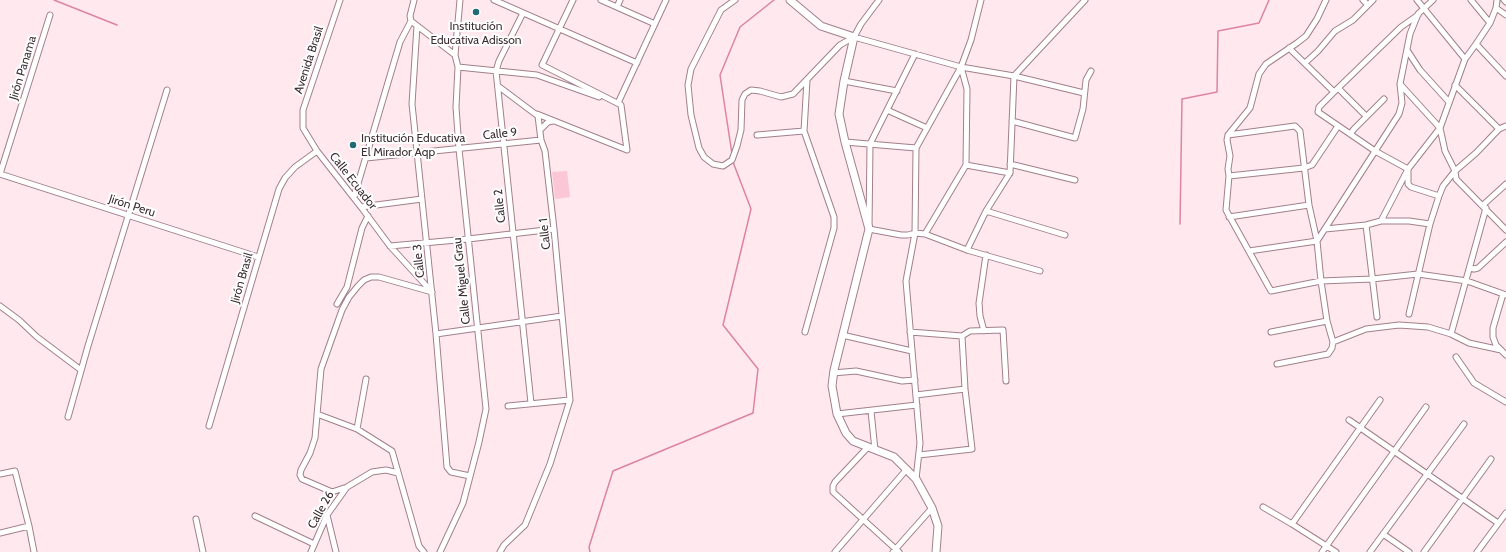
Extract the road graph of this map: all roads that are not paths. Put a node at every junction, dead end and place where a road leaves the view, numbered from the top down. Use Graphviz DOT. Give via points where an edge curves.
graph roads {
  1 [pos="340,0"];
  2 [pos="414,0"];
  3 [pos="460,0"];
  4 [pos="494,0"];
  5 [pos="573,0"];
  6 [pos="601,0"];
  7 [pos="620,0"];
  8 [pos="666,0"];
  9 [pos="735,0"];
  10 [pos="790,0"];
  11 [pos="879,0"];
  12 [pos="981,0"];
  13 [pos="1085,0"];
  14 [pos="1326,0"];
  15 [pos="1364,0"];
  16 [pos="1373,0"];
  17 [pos="1417,0"];
  18 [pos="1433,0"];
  19 [pos="1471,0"];
  20 [pos="1497,0"];
  21 [pos="1368,5"];
  22 [pos="617,7"];
  23 [pos="1496,8"];
  24 [pos="1424,9"];
  25 [pos="523,13"];
  26 [pos="1418,14"];
  27 [pos="50,15"];
  28 [pos="1506,15"];
  29 [pos="411,21"];
  30 [pos="1490,23"];
  31 [pos="655,24"];
  32 [pos="417,26"];
  33 [pos="559,29"];
  34 [pos="854,37"];
  35 [pos="1476,44"];
  36 [pos="1289,48"];
  37 [pos="1407,50"];
  38 [pos="915,54"];
  39 [pos="455,55"];
  40 [pos="1465,59"];
  41 [pos="637,63"];
  42 [pos="1305,63"];
  43 [pos="458,67"];
  44 [pos="961,67"];
  45 [pos="1091,70"];
  46 [pos="496,71"];
  47 [pos="1014,76"];
  48 [pos="1506,76"];
  49 [pos="807,80"];
  50 [pos="844,81"];
  51 [pos="1400,84"];
  52 [pos="1455,85"];
  53 [pos="498,86"];
  54 [pos="167,90"];
  55 [pos="1336,90"];
  56 [pos="897,91"];
  57 [pos="1084,93"];
  58 [pos="1384,99"];
  59 [pos="1449,102"];
  60 [pos="618,104"];
  61 [pos="887,110"];
  62 [pos="537,114"];
  63 [pos="1366,116"];
  64 [pos="554,121"];
  65 [pos="1012,121"];
  66 [pos="1338,126"];
  67 [pos="1506,126"];
  68 [pos="303,128"];
  69 [pos="927,128"];
  70 [pos="1440,128"];
  71 [pos="1499,129"];
  72 [pos="540,130"];
  73 [pos="804,131"];
  74 [pos="1350,134"];
  75 [pos="757,135"];
  76 [pos="1228,135"];
  77 [pos="541,140"];
  78 [pos="844,142"];
  79 [pos="504,144"];
  80 [pos="870,144"];
  81 [pos="916,148"];
  82 [pos="459,149"];
  83 [pos="317,151"];
  84 [pos="1375,151"];
  85 [pos="417,153"];
  86 [pos="366,158"];
  87 [pos="1010,164"];
  88 [pos="966,165"];
  89 [pos="1304,168"];
  90 [pos="1408,169"];
  91 [pos="1455,171"];
  92 [pos="1010,173"];
  93 [pos="0,174"];
  94 [pos="1229,176"];
  95 [pos="1076,180"];
  96 [pos="1506,184"];
  97 [pos="1438,196"];
  98 [pos="354,197"];
  99 [pos="422,199"];
  100 [pos="1308,205"];
  101 [pos="1481,205"];
  102 [pos="361,207"];
  103 [pos="986,212"];
  104 [pos="128,215"];
  105 [pos="368,216"];
  106 [pos="1230,217"];
  107 [pos="1381,221"];
  108 [pos="1366,224"];
  109 [pos="1430,224"];
  110 [pos="554,229"];
  111 [pos="869,229"];
  112 [pos="1325,229"];
  113 [pos="1506,230"];
  114 [pos="915,233"];
  115 [pos="513,234"];
  116 [pos="925,234"];
  117 [pos="1065,235"];
  118 [pos="468,239"];
  119 [pos="1317,241"];
  120 [pos="1506,242"];
  121 [pos="427,243"];
  122 [pos="390,246"];
  123 [pos="967,250"];
  124 [pos="1249,251"];
  125 [pos="986,255"];
  126 [pos="258,257"];
  127 [pos="1470,268"];
  128 [pos="1040,271"];
  129 [pos="1418,274"];
  130 [pos="1372,279"];
  131 [pos="1466,281"];
  132 [pos="1321,282"];
  133 [pos="347,287"];
  134 [pos="355,289"];
  135 [pos="432,292"];
  136 [pos="1504,294"];
  137 [pos="337,304"];
  138 [pos="0,306"];
  139 [pos="1409,314"];
  140 [pos="562,316"];
  141 [pos="1376,317"];
  142 [pos="1327,321"];
  143 [pos="522,322"];
  144 [pos="477,328"];
  145 [pos="984,331"];
  146 [pos="805,332"];
  147 [pos="910,332"];
  148 [pos="1271,332"];
  149 [pos="436,334"];
  150 [pos="1451,334"];
  151 [pos="842,335"];
  152 [pos="962,336"];
  153 [pos="1333,342"];
  154 [pos="1501,350"];
  155 [pos="912,351"];
  156 [pos="1506,355"];
  157 [pos="1456,356"];
  158 [pos="1277,364"];
  159 [pos="81,370"];
  160 [pos="833,373"];
  161 [pos="366,379"];
  162 [pos="915,380"];
  163 [pos="1006,382"];
  164 [pos="965,389"];
  165 [pos="916,395"];
  166 [pos="570,400"];
  167 [pos="1380,400"];
  168 [pos="1506,402"];
  169 [pos="531,403"];
  170 [pos="917,405"];
  171 [pos="508,406"];
  172 [pos="1426,407"];
  173 [pos="871,411"];
  174 [pos="317,414"];
  175 [pos="838,414"];
  176 [pos="68,417"];
  177 [pos="1349,420"];
  178 [pos="1464,424"];
  179 [pos="209,426"];
  180 [pos="1360,427"];
  181 [pos="357,429"];
  182 [pos="871,448"];
  183 [pos="1394,451"];
  184 [pos="919,455"];
  185 [pos="1491,459"];
  186 [pos="907,469"];
  187 [pos="398,473"];
  188 [pos="0,474"];
  189 [pos="1427,474"];
  190 [pos="470,476"];
  191 [pos="916,479"];
  192 [pos="347,487"];
  193 [pos="1463,498"];
  194 [pos="1263,507"];
  195 [pos="932,508"];
  196 [pos="1506,513"];
  197 [pos="327,515"];
  198 [pos="255,516"];
  199 [pos="196,519"];
  200 [pos="863,519"];
  201 [pos="1498,523"];
  202 [pos="1292,524"];
  203 [pos="29,526"];
  204 [pos="0,533"];
  205 [pos="1383,534"];
  206 [pos="314,544"];
  207 [pos="1327,545"];
  208 [pos="896,551"];
  209 [pos="34,552"];
  210 [pos="203,552"];
  211 [pos="311,552"];
  212 [pos="336,552"];
  213 [pos="424,552"];
  214 [pos="440,552"];
  215 [pos="500,552"];
  216 [pos="835,552"];
  217 [pos="936,552"];
  218 [pos="1322,552"];
  219 [pos="1336,552"];
  220 [pos="1370,552"];
  221 [pos="1409,552"];
  222 [pos="1424,552"];
  223 [pos="1477,552"];
  1 -- 68 [label="street, Avenida Brasil" via="303,110"];
  2 -- 29 [label="street"];
  3 -- 39 [label="street, Calle Miguel Grau"];
  4 -- 25 [label="street"];
  5 -- 33 [label="street"];
  6 -- 22 [label="street"];
  7 -- 22 [label="street"];
  8 -- 31 [label="street"];
  9 -- 49 [label="street" via="721,10 691,69 688,85 691,115 695,136 704,157 713,164 723,166 732,160 741,130 742,100 745,94 751,90 787,97"];
  10 -- 34 [label="street" via="826,29"];
  11 -- 34 [label="street"];
  12 -- 44 [label="street"];
  13 -- 47 [label="street"];
  14 -- 36 [label="street" via="1306,36"];
  15 -- 21 [label="street"];
  16 -- 21 [label="street"];
  17 -- 24 [label="street"];
  18 -- 24 [label="street"];
  19 -- 30 [label="street"];
  20 -- 23 [label="street"];
  21 -- 42 [label="street" via="1353,20 1335,31"];
  22 -- 31 [label="street"];
  23 -- 28 [label="street"];
  23 -- 30 [label="street"];
  24 -- 26 [label="street"];
  24 -- 40 [label="street"];
  25 -- 33 [label="street"];
  25 -- 46 [label="street, Calle 2"];
  26 -- 37 [label="street"];
  26 -- 55 [label="street" via="1401,27"];
  27 -- 93 [label="street, Jirón Panama"];
  29 -- 32 [label="street"];
  29 -- 86 [label="street" via="400,42"];
  30 -- 35 [label="street"];
  31 -- 41 [label="street"];
  32 -- 39 [label="street"];
  32 -- 85 [label="street, Calle 3" via="412,104"];
  33 -- 41 [label="street"];
  33 -- 60 [label="street" via="542,65"];
  34 -- 38 [label="street"];
  34 -- 49 [label="street" via="840,44"];
  34 -- 50 [label="street"];
  35 -- 40 [label="street"];
  35 -- 48 [label="street"];
  36 -- 42 [label="street"];
  36 -- 76 [label="street" via="1266,64 1259,74 1250,108"];
  37 -- 51 [label="street"];
  37 -- 59 [label="street" via="1420,70"];
  38 -- 44 [label="street"];
  38 -- 56 [label="street"];
  39 -- 43 [label="street, Calle Miguel Grau"];
  40 -- 52 [label="street"];
  41 -- 60 [label="street"];
  42 -- 55 [label="street"];
  43 -- 46 [label="street"];
  43 -- 82 [label="street, Calle Miguel Grau" via="456,107"];
  44 -- 47 [label="street"];
  44 -- 69 [label="street"];
  44 -- 88 [label="street" via="967,89"];
  45 -- 57 [label="street"];
  46 -- 53 [label="street, Calle 2"];
  46 -- 60 [label="street" via="537,75"];
  47 -- 57 [label="street"];
  47 -- 65 [label="street"];
  49 -- 73 [label="street"];
  50 -- 56 [label="street"];
  50 -- 78 [label="street" via="839,114"];
  51 -- 70 [label="street"];
  51 -- 84 [label="street" via="1401,108"];
  52 -- 59 [label="street"];
  52 -- 71 [label="street"];
  53 -- 62 [label="street"];
  53 -- 79 [label="street, Calle 2"];
  54 -- 104 [label="street"];
  55 -- 63 [label="street"];
  55 -- 66 [label="street" via="1319,107 1318,112"];
  56 -- 61 [label="street"];
  57 -- 65 [label="street" via="1083,109 1075,138"];
  58 -- 63 [label="street"];
  59 -- 70 [label="street"];
  60 -- 64 [label="street" via="623,111 627,150"];
  61 -- 69 [label="street"];
  61 -- 80 [label="street"];
  62 -- 64 [label="street"];
  62 -- 72 [label="street, Calle 1"];
  63 -- 74 [label="street"];
  64 -- 72 [label="street" via="548,122"];
  65 -- 87 [label="street"];
  66 -- 74 [label="street"];
  66 -- 89 [label="street" via="1312,165"];
  67 -- 71 [label="street"];
  68 -- 83 [label="street, Calle Ecuador"];
  69 -- 81 [label="street"];
  70 -- 90 [label="street"];
  70 -- 91 [label="street" via="1445,151"];
  71 -- 91 [label="street"];
  72 -- 77 [label="street, Calle 1"];
  73 -- 75 [label="street"];
  73 -- 146 [label="street" via="834,217 834,228"];
  74 -- 84 [label="street"];
  76 -- 89 [label="street" via="1295,126 1300,131"];
  76 -- 94 [label="street"];
  77 -- 79 [label="street, Calle 9"];
  77 -- 110 [label="street, Calle 1" via="545,151"];
  78 -- 80 [label="street"];
  78 -- 111 [label="street"];
  79 -- 82 [label="street, Calle 9"];
  79 -- 115 [label="street, Calle 2"];
  80 -- 81 [label="street"];
  80 -- 111 [label="street"];
  81 -- 114 [label="street"];
  82 -- 85 [label="street, Calle 9"];
  82 -- 118 [label="street, Calle Miguel Grau"];
  83 -- 98 [label="street, Calle Ecuador"];
  83 -- 126 [label="street, Jirón Brasil" via="285,178 279,189"];
  84 -- 90 [label="street"];
  84 -- 112 [label="street"];
  85 -- 86 [label="street, Calle 9"];
  85 -- 99 [label="street, Calle 3"];
  86 -- 98 [label="street"];
  87 -- 92 [label="street"];
  87 -- 95 [label="street"];
  88 -- 92 [label="street"];
  88 -- 116 [label="street"];
  89 -- 94 [label="street"];
  89 -- 100 [label="street"];
  90 -- 97 [label="street" via="1408,184 1411,187"];
  90 -- 107 [label="street"];
  91 -- 97 [label="street"];
  91 -- 101 [label="street" via="1456,178"];
  92 -- 103 [label="street"];
  93 -- 104 [label="street, Jirón Peru"];
  94 -- 106 [label="street" via="1226,210"];
  96 -- 101 [label="street"];
  97 -- 109 [label="street"];
  98 -- 102 [label="street, Calle Ecuador"];
  99 -- 102 [label="street"];
  99 -- 121 [label="street, Calle 3"];
  100 -- 106 [label="street"];
  100 -- 119 [label="street"];
  101 -- 113 [label="street"];
  101 -- 127 [label="street"];
  102 -- 105 [label="street, Calle Ecuador"];
  103 -- 117 [label="street"];
  103 -- 123 [label="street"];
  104 -- 126 [label="street, Jirón Peru"];
  104 -- 159 [label="street"];
  105 -- 122 [label="street, Calle Ecuador"];
  105 -- 133 [label="street" via="362,228"];
  106 -- 124 [label="street"];
  107 -- 108 [label="street"];
  107 -- 109 [label="street" via="1409,220"];
  108 -- 112 [label="street"];
  108 -- 130 [label="street"];
  109 -- 129 [label="street"];
  110 -- 115 [label="street"];
  110 -- 140 [label="street, Calle 1"];
  111 -- 114 [label="street" via="901,235"];
  111 -- 151 [label="street"];
  112 -- 119 [label="street"];
  114 -- 116 [label="street"];
  114 -- 147 [label="street" via="906,281"];
  115 -- 118 [label="street"];
  115 -- 143 [label="street, Calle 2"];
  116 -- 123 [label="street"];
  118 -- 121 [label="street"];
  118 -- 144 [label="street, Calle Miguel Grau"];
  119 -- 124 [label="street"];
  119 -- 132 [label="street"];
  120 -- 127 [label="street" via="1478,268"];
  121 -- 122 [label="street"];
  121 -- 135 [label="street, Calle 3"];
  122 -- 135 [label="street, Calle Ecuador"];
  123 -- 125 [label="street"];
  124 -- 132 [label="street" via="1271,291"];
  125 -- 128 [label="street"];
  125 -- 145 [label="street" via="979,303"];
  126 -- 179 [label="street, Jirón Brasil"];
  127 -- 131 [label="street"];
  129 -- 130 [label="street"];
  129 -- 131 [label="street"];
  129 -- 139 [label="street"];
  130 -- 132 [label="street"];
  130 -- 141 [label="street"];
  131 -- 136 [label="street"];
  131 -- 150 [label="street"];
  132 -- 142 [label="street"];
  133 -- 134 [label="street"];
  133 -- 137 [label="street"];
  134 -- 135 [label="street" via="364,280 379,277"];
  134 -- 174 [label="street" via="342,310 321,368"];
  135 -- 149 [label="street, Calle 3"];
  136 -- 154 [label="street" via="1493,328 1496,345"];
  138 -- 159 [label="street"];
  140 -- 143 [label="street"];
  140 -- 166 [label="street, Calle 1"];
  142 -- 148 [label="street"];
  142 -- 153 [label="street"];
  143 -- 144 [label="street"];
  143 -- 169 [label="street, Calle 2"];
  144 -- 149 [label="street"];
  144 -- 190 [label="street, Calle Miguel Grau" via="486,408"];
  145 -- 152 [label="street" via="970,331"];
  145 -- 163 [label="street" via="1003,330"];
  147 -- 152 [label="street"];
  147 -- 155 [label="street"];
  149 -- 190 [label="street, Calle 3" via="447,468 451,472"];
  150 -- 153 [label="street" via="1428,327 1399,325 1366,329"];
  150 -- 154 [label="street" via="1469,343"];
  151 -- 155 [label="street"];
  151 -- 160 [label="street"];
  152 -- 164 [label="street"];
  153 -- 158 [label="street" via="1328,354"];
  154 -- 156 [label="street"];
  155 -- 162 [label="street"];
  157 -- 168 [label="street" via="1474,383"];
  159 -- 176 [label="street"];
  160 -- 162 [label="street" via="856,371 902,381"];
  160 -- 175 [label="street" via="832,386"];
  161 -- 181 [label="street"];
  162 -- 165 [label="street"];
  164 -- 165 [label="street"];
  164 -- 184 [label="street" via="972,450"];
  165 -- 170 [label="street"];
  166 -- 169 [label="street"];
  166 -- 215 [label="street" via="550,464 525,525 504,544"];
  167 -- 180 [label="street"];
  169 -- 171 [label="street"];
  170 -- 173 [label="street"];
  170 -- 184 [label="street"];
  172 -- 183 [label="street"];
  173 -- 175 [label="street"];
  173 -- 182 [label="street"];
  174 -- 181 [label="street"];
  174 -- 192 [label="street" via="315,438 300,475 302,479 332,492"];
  175 -- 182 [label="street" via="846,433 853,441"];
  177 -- 180 [label="street"];
  178 -- 189 [label="street"];
  180 -- 183 [label="street"];
  180 -- 202 [label="street"];
  181 -- 187 [label="street" via="392,451"];
  182 -- 186 [label="street" via="894,458"];
  182 -- 200 [label="street" via="832,486 833,492"];
  183 -- 189 [label="street"];
  183 -- 207 [label="street"];
  184 -- 191 [label="street"];
  185 -- 193 [label="street"];
  186 -- 191 [label="street"];
  186 -- 200 [label="street"];
  187 -- 192 [label="street, Calle 26" via="386,470 372,472"];
  187 -- 213 [label="street" via="419,546"];
  188 -- 203 [label="street" via="15,472"];
  189 -- 193 [label="street"];
  189 -- 205 [label="street"];
  190 -- 214 [label="street, Calle Miguel Grau" via="463,504"];
  191 -- 195 [label="street"];
  192 -- 197 [label="street, Calle 26"];
  193 -- 201 [label="street"];
  193 -- 222 [label="street"];
  194 -- 202 [label="street"];
  195 -- 208 [label="street"];
  195 -- 217 [label="street" via="938,526"];
  196 -- 201 [label="street"];
  197 -- 206 [label="street, Calle 26"];
  197 -- 212 [label="street"];
  198 -- 206 [label="street"];
  199 -- 210 [label="street"];
  200 -- 208 [label="street"];
  200 -- 216 [label="street"];
  201 -- 223 [label="street"];
  202 -- 207 [label="street"];
  203 -- 204 [label="street"];
  203 -- 209 [label="street"];
  205 -- 220 [label="street"];
  205 -- 221 [label="street"];
  206 -- 211 [label="street, Calle 26"];
  207 -- 218 [label="street"];
  207 -- 219 [label="street"];
}
